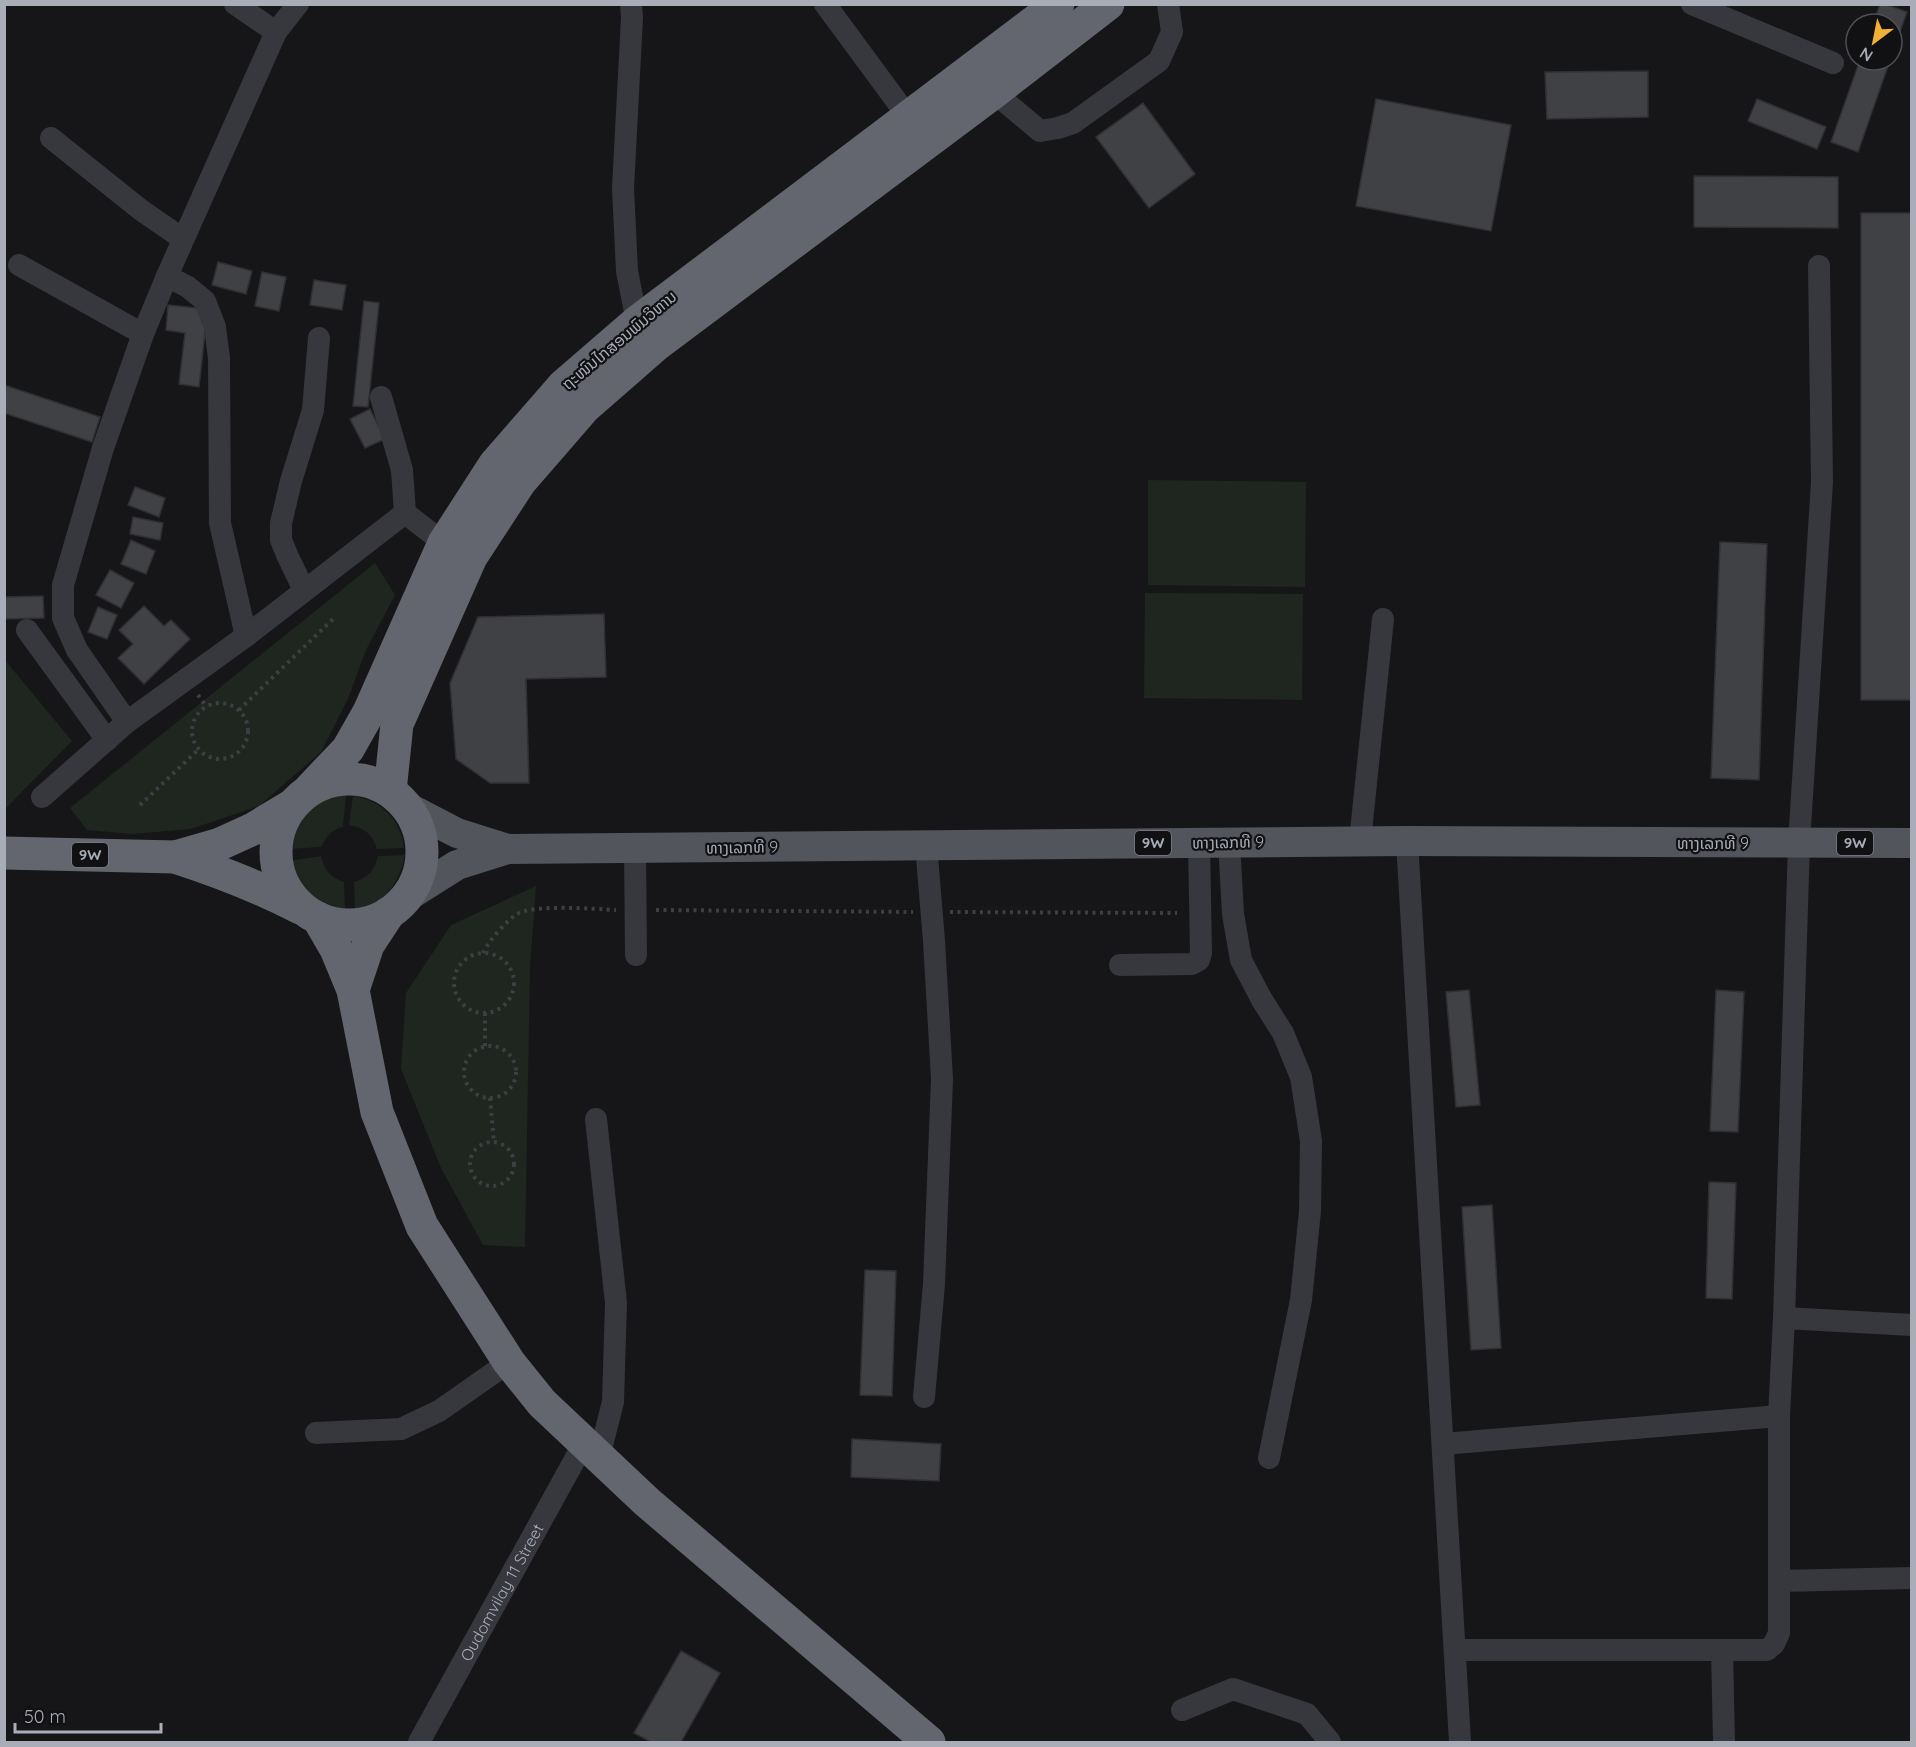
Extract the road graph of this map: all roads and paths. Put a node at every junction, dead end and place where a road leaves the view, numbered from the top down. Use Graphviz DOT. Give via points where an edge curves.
graph roads {
  1 [pos="235,4"];
  2 [pos="298,4"];
  3 [pos="632,4"];
  4 [pos="825,4"];
  5 [pos="1058,4"];
  6 [pos="1108,4"];
  7 [pos="1168,4"];
  8 [pos="1692,4"];
  9 [pos="276,32"];
  10 [pos="1833,63"];
  11 [pos="982,82"];
  12 [pos="909,118"];
  13 [pos="51,138"];
  14 [pos="183,239"];
  15 [pos="19,265"];
  16 [pos="1819,266"];
  17 [pos="167,276"];
  18 [pos="142,334"];
  19 [pos="646,334"];
  20 [pos="319,338"];
  21 [pos="381,397"];
  22 [pos="405,513"];
  23 [pos="444,543"];
  24 [pos="304,590"];
  25 [pos="333,619"];
  26 [pos="1383,619"];
  27 [pos="27,630"];
  28 [pos="246,636"];
  29 [pos="239,710"];
  30 [pos="127,722"];
  31 [pos="107,740"];
  32 [pos="199,749"];
  33 [pos="42,797"];
  34 [pos="300,797"];
  35 [pos="398,799"];
  36 [pos="140,805"];
  37 [pos="1360,841"];
  38 [pos="1407,841"];
  39 [pos="1199,842"];
  40 [pos="1229,842"];
  41 [pos="1799,843"];
  42 [pos="1911,843"];
  43 [pos="926,845"];
  44 [pos="635,848"];
  45 [pos="508,849"];
  46 [pos="4,854"];
  47 [pos="175,856"];
  48 [pos="399,905"];
  49 [pos="636,910"];
  50 [pos="932,912"];
  51 [pos="1177,913"];
  52 [pos="310,914"];
  53 [pos="483,953"];
  54 [pos="636,955"];
  55 [pos="1120,965"];
  56 [pos="353,990"];
  57 [pos="485,1013"];
  58 [pos="485,1047"];
  59 [pos="490,1098"];
  60 [pos="596,1119"];
  61 [pos="494,1142"];
  62 [pos="1784,1318"];
  63 [pos="1911,1325"];
  64 [pos="508,1362"];
  65 [pos="924,1397"];
  66 [pos="1779,1416"];
  67 [pos="316,1433"];
  68 [pos="1443,1444"];
  69 [pos="592,1450"];
  70 [pos="1269,1458"];
  71 [pos="1911,1578"];
  72 [pos="1779,1581"];
  73 [pos="1455,1650"];
  74 [pos="1722,1650"];
  75 [pos="1182,1710"];
  76 [pos="419,1743"];
  77 [pos="929,1743"];
  78 [pos="1330,1743"];
  79 [pos="1460,1743"];
  80 [pos="1724,1743"];
  1 -- 9 [label="street"];
  2 -- 9 [label="street"];
  3 -- 19 [label="street" via="623,188 627,271"];
  4 -- 12 [label="street"];
  5 -- 11 [label="highway, ຖະໜົນໄກສອນພົມວິຫານ"];
  6 -- 11 [label="highway, ຖະໜົນໄກສອນພົມວິຫານ"];
  7 -- 11 [label="street" via="1172,32 1159,61 1073,123 1040,131"];
  8 -- 10 [label="street"];
  9 -- 14 [label="street"];
  11 -- 12 [label="highway, ຖະໜົນໄກສອນພົມວິຫານ"];
  11 -- 19 [label="highway, ຖະໜົນໄກສອນພົມວິຫານ"];
  12 -- 19 [label="highway, ຖະໜົນໄກສອນພົມວິຫານ"];
  13 -- 14 [label="street"];
  14 -- 17 [label="street"];
  15 -- 18 [label="street"];
  16 -- 41 [label="street" via="1822,482"];
  17 -- 18 [label="street"];
  17 -- 28 [label="street" via="205,300 215,327 219,358 220,523"];
  18 -- 30 [label="street" via="63,585 63,618 77,651"];
  19 -- 23 [label="highway, ຖະໜົນໄກສອນພົມວິຫານ" via="563,386 495,464"];
  19 -- 35 [label="highway, ຖະໜົນໄກສອນພົມວິຫານ" via="520,482 471,557 397,724"];
  20 -- 24 [label="street" via="313,410 281,523 281,540"];
  21 -- 22 [label="street" via="402,470"];
  22 -- 23 [label="street"];
  22 -- 24 [label="street"];
  23 -- 34 [label="highway, ຖະໜົນໄກສອນພົມວິຫານ" via="369,712 348,749"];
  24 -- 28 [label="street"];
  25 -- 29 [label="path"];
  26 -- 37 [label="street"];
  27 -- 31 [label="street"];
  28 -- 30 [label="street"];
  29 -- 32 [label="path" via="216,703 198,714 192,731"];
  29 -- 32 [label="path" via="248,730 247,740 235,755 219,759"];
  30 -- 31 [label="street"];
  31 -- 33 [label="street"];
  32 -- 36 [label="path"];
  34 -- 35 [label="highway" via="329,781 350,778 371,782"];
  34 -- 47 [label="highway" via="253,829 220,844"];
  34 -- 52 [label="highway" via="280,825 275,848 278,871 287,892"];
  35 -- 45 [label="main road, ທາງເລກທີ 9" via="457,833"];
  35 -- 48 [label="highway" via="418,828 422,851 419,875"];
  37 -- 38 [label="main road, ທາງເລກທີ 9 / 9W"];
  37 -- 40 [label="main road, ທາງເລກທີ 9 / 9W"];
  38 -- 41 [label="main road, ທາງເລກທີ 9 / 9W"];
  38 -- 68 [label="street"];
  39 -- 40 [label="main road, ທາງເລກທີ 9 / 9W"];
  39 -- 43 [label="main road, ທາງເລກທີ 9 / 9W"];
  39 -- 55 [label="street" via="1199,960 1192,964"];
  40 -- 70 [label="street" via="1233,914 1241,960 1283,1033 1301,1077 1311,1141 1310,1211 1301,1300"];
  41 -- 42 [label="main road, ທາງເລກທີ 9 / 9W"];
  41 -- 62 [label="street"];
  43 -- 44 [label="main road, ທາງເລກທີ 9 / 9W"];
  43 -- 50 [label="street"];
  44 -- 45 [label="main road, ທາງເລກທີ 9 / 9W"];
  44 -- 49 [label="street"];
  45 -- 48 [label="main road, ທາງເລກທີ 9" via="457,865"];
  46 -- 47 [label="highway, 9W"];
  47 -- 52 [label="highway" via="266,890"];
  48 -- 52 [label="highway" via="366,923 342,925"];
  48 -- 56 [label="highway" via="368,945"];
  49 -- 50 [label="path"];
  49 -- 53 [label="path" via="540,909 518,914 488,942"];
  49 -- 54 [label="street"];
  50 -- 51 [label="path"];
  50 -- 65 [label="street" via="942,1078 934,1284"];
  52 -- 56 [label="highway" via="336,949"];
  53 -- 57 [label="path" via="464,961 458,969 455,990 466,1007"];
  53 -- 57 [label="path" via="502,959 513,974 514,983 509,1001"];
  56 -- 64 [label="highway" via="377,1112 422,1226"];
  57 -- 58 [label="path"];
  58 -- 59 [label="path" via="477,1049 466,1062 464,1079 474,1093"];
  58 -- 59 [label="path" via="502,1049 516,1070 512,1087"];
  59 -- 61 [label="path"];
  60 -- 69 [label="street, Oudomvilay 11 Street" via="616,1303 613,1402"];
  61 -- 61 [label="path" via="511,1152 515,1165 505,1183 491,1186 477,1180 470,1167 474,1152"];
  62 -- 63 [label="street"];
  62 -- 66 [label="street"];
  64 -- 67 [label="street" via="439,1411 401,1428"];
  64 -- 69 [label="highway" via="542,1403"];
  66 -- 68 [label="street"];
  66 -- 72 [label="street"];
  68 -- 73 [label="street"];
  69 -- 76 [label="street, Oudomvilay 11 Street"];
  69 -- 77 [label="highway" via="647,1502"];
  71 -- 72 [label="street"];
  72 -- 74 [label="street" via="1779,1633 1774,1644 1767,1650"];
  73 -- 74 [label="street"];
  73 -- 79 [label="street"];
  74 -- 80 [label="street"];
  75 -- 78 [label="street" via="1233,1689 1308,1714"];
}
